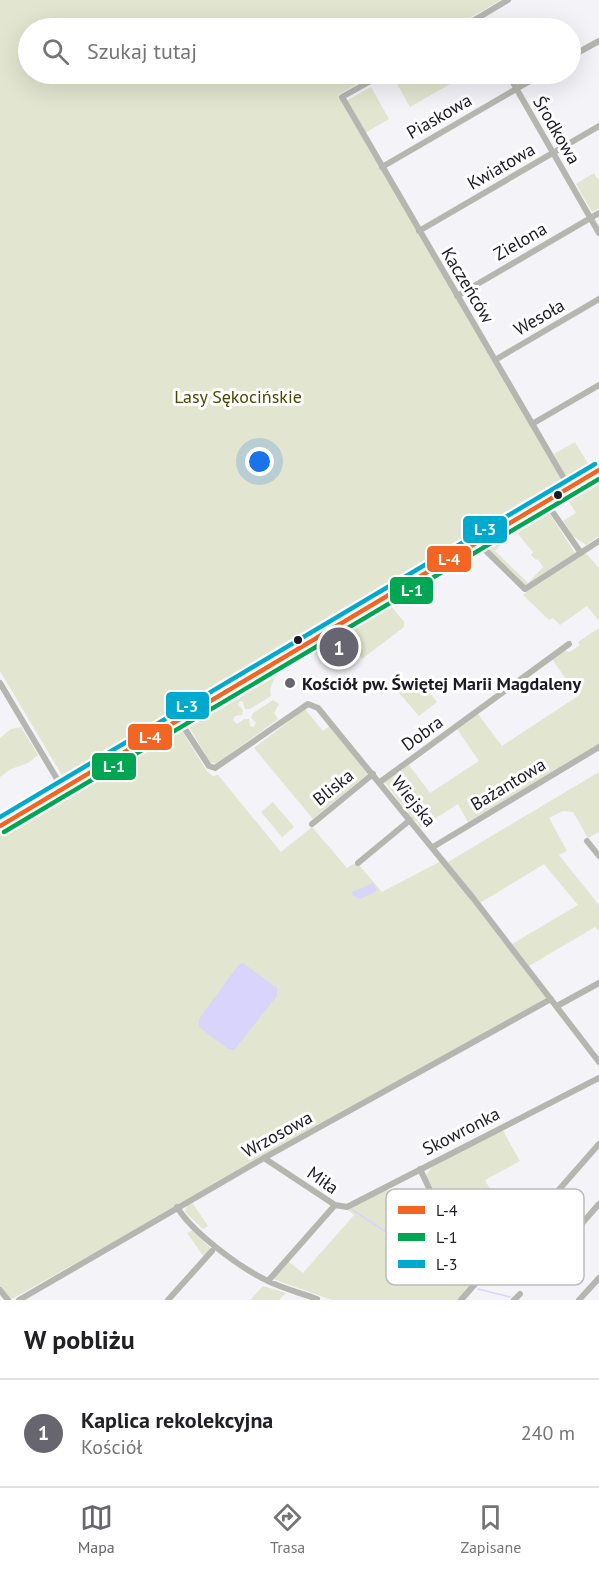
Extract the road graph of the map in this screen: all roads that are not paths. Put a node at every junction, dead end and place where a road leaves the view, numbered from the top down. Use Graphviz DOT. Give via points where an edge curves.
graph roads {
  1 [pos="508,0"];
  2 [pos="478,18"];
  3 [pos="599,41"];
  4 [pos="581,51"];
  5 [pos="365,84"];
  6 [pos="514,84"];
  7 [pos="523,84"];
  8 [pos="516,88"];
  9 [pos="599,126"];
  10 [pos="553,153"];
  11 [pos="382,167"];
  12 [pos="599,213"];
  13 [pos="591,218"];
  14 [pos="419,231"];
  15 [pos="599,233"];
  16 [pos="457,296"];
  17 [pos="599,299"];
  18 [pos="495,360"];
  19 [pos="599,385"];
  20 [pos="532,424"];
  21 [pos="599,470"];
  22 [pos="569,487"];
  23 [pos="545,501"];
  24 [pos="476,541"];
  25 [pos="599,541"];
  26 [pos="581,553"];
  27 [pos="569,644"];
  28 [pos="0,683"];
  29 [pos="179,720"];
  30 [pos="599,747"];
  31 [pos="373,774"];
  32 [pos="380,782"];
  33 [pos="63,789"];
  34 [pos="410,820"];
  35 [pos="312,824"];
  36 [pos="0,826"];
  37 [pos="587,841"];
  38 [pos="433,847"];
  39 [pos="599,856"];
  40 [pos="358,862"];
  41 [pos="599,983"];
  42 [pos="551,999"];
  43 [pos="557,1006"];
  44 [pos="599,1062"];
  45 [pos="599,1077"];
  46 [pos="599,1144"];
  47 [pos="264,1158"];
  48 [pos="420,1169"];
  49 [pos="429,1189"];
  50 [pos="560,1189"];
  51 [pos="335,1204"];
  52 [pos="599,1204"];
  53 [pos="177,1207"];
  54 [pos="584,1221"];
  55 [pos="212,1251"];
  56 [pos="599,1278"];
  57 [pos="268,1281"];
  58 [pos="474,1285"];
  59 [pos="0,1290"];
  60 [pos="520,1294"];
  61 [pos="317,1299"];
  62 [pos="8,1300"];
  63 [pos="19,1300"];
  64 [pos="168,1300"];
  65 [pos="461,1300"];
  66 [pos="514,1300"];
  67 [pos="579,1300"];
  1 -- 2 [label="street"];
  3 -- 4 [label="street"];
  5 -- 11 [label="street, Kaczeńców" via="342,97"];
  6 -- 8 [label="street, Środkowa"];
  7 -- 8 [label="street, Piaskowa"];
  8 -- 10 [label="street, Środkowa"];
  8 -- 11 [label="street, Piaskowa"];
  9 -- 10 [label="street, Kwiatowa"];
  10 -- 13 [label="street, Środkowa"];
  10 -- 14 [label="street, Kwiatowa"];
  11 -- 14 [label="street, Kaczeńców"];
  12 -- 13 [label="street, Zielona"];
  13 -- 15 [label="street, Środkowa"];
  13 -- 16 [label="street, Zielona"];
  14 -- 16 [label="street, Kaczeńców"];
  16 -- 18 [label="street, Kaczeńców"];
  17 -- 18 [label="street, Wesoła"];
  18 -- 20 [label="street, Kaczeńców"];
  19 -- 20 [label="street"];
  20 -- 22 [label="street, Kaczeńców"];
  21 -- 22 [label="street"];
  22 -- 23 [label="street"];
  23 -- 24 [label="street"];
  23 -- 26 [label="street"];
  24 -- 26 [label="street" via="525,589"];
  24 -- 29 [label="street"];
  25 -- 26 [label="street"];
  27 -- 32 [label="street, Dobra"];
  28 -- 33 [label="street"];
  29 -- 31 [label="street, Wiejska" via="209,766 215,768 311,704"];
  29 -- 33 [label="street"];
  30 -- 38 [label="street, Bażantowa"];
  31 -- 32 [label="street, Wiejska"];
  31 -- 35 [label="street, Bliska"];
  32 -- 34 [label="street, Wiejska"];
  33 -- 36 [label="street"];
  34 -- 38 [label="street, Wiejska"];
  34 -- 40 [label="street"];
  37 -- 39 [label="street"];
  38 -- 42 [label="street, Wiejska"];
  41 -- 43 [label="street"];
  42 -- 43 [label="street, Wiejska"];
  42 -- 47 [label="street, Wrzosowa"];
  43 -- 44 [label="street, Wiejska"];
  45 -- 48 [label="street, Skowronka"];
  46 -- 50 [label="street"];
  47 -- 51 [label="street, Miła"];
  47 -- 53 [label="street, Wrzosowa"];
  48 -- 49 [label="street"];
  48 -- 51 [label="street, Skowronka" via="347,1207"];
  51 -- 57 [label="street, Miła"];
  52 -- 54 [label="street"];
  53 -- 57 [label="street" via="216,1247"];
  53 -- 63 [label="street, Wrzosowa"];
  55 -- 64 [label="street"];
  56 -- 67 [label="street"];
  57 -- 61 [label="street"];
  58 -- 65 [label="street"];
  59 -- 62 [label="street"];
  60 -- 66 [label="street"];
}
